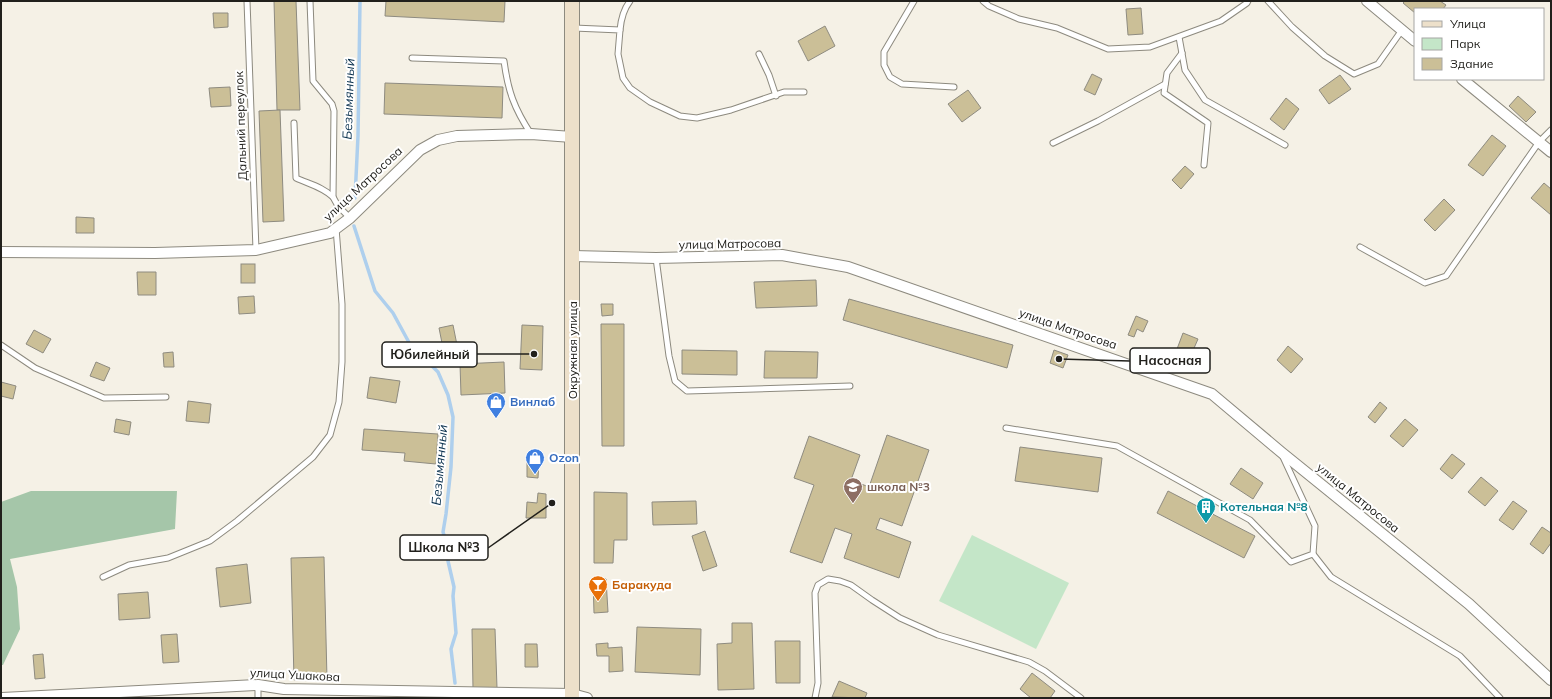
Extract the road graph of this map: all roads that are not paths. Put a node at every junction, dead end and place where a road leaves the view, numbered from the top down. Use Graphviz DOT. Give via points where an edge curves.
graph roads {
  1 [pos="247,1"];
  2 [pos="310,1"];
  3 [pos="572,1"];
  4 [pos="630,1"];
  5 [pos="914,1"];
  6 [pos="982,1"];
  7 [pos="1248,1"];
  8 [pos="1268,1"];
  9 [pos="1367,1"];
  10 [pos="572,28"];
  11 [pos="620,30"];
  12 [pos="1402,30"];
  13 [pos="1179,37"];
  14 [pos="1414,40"];
  15 [pos="1182,53"];
  16 [pos="759,54"];
  17 [pos="412,58"];
  18 [pos="1463,80"];
  19 [pos="1165,84"];
  20 [pos="954,87"];
  21 [pos="804,92"];
  22 [pos="776,96"];
  23 [pos="294,123"];
  24 [pos="1551,130"];
  25 [pos="531,134"];
  26 [pos="572,137"];
  27 [pos="1053,142"];
  28 [pos="1539,142"];
  29 [pos="1285,145"];
  30 [pos="1551,152"];
  31 [pos="1204,165"];
  32 [pos="333,197"];
  33 [pos="350,218"];
  34 [pos="336,228"];
  35 [pos="1360,247"];
  36 [pos="256,250"];
  37 [pos="1,252"];
  38 [pos="573,256"];
  39 [pos="656,258"];
  40 [pos="1,346"];
  41 [pos="850,386"];
  42 [pos="166,397"];
  43 [pos="1006,428"];
  44 [pos="1281,452"];
  45 [pos="1313,554"];
  46 [pos="103,577"];
  47 [pos="1551,680"];
  48 [pos="258,685"];
  49 [pos="424,695"];
  50 [pos="572,696"];
  51 [pos="2,698"];
  52 [pos="258,698"];
  53 [pos="587,698"];
  54 [pos="815,698"];
  55 [pos="1081,698"];
  56 [pos="1500,698"];
  1 -- 36 [label="lane, Дальний переулок"];
  2 -- 32 [label="lane" via="313,81 332,104 334,112"];
  3 -- 10 [label="main road, Окружная улица"];
  4 -- 11 [label="lane" via="622,17"];
  5 -- 20 [label="lane" via="884,52 884,65 890,77 902,84"];
  6 -- 13 [label="lane" via="1019,19 1057,28 1108,49 1150,47"];
  7 -- 13 [label="lane" via="1222,21"];
  8 -- 12 [label="lane" via="1292,28 1325,56 1354,74 1378,64"];
  9 -- 12 [label="street"];
  10 -- 11 [label="lane"];
  10 -- 26 [label="main road, Окружная улица"];
  11 -- 22 [label="lane" via="618,54 623,78 630,88 645,98 680,116 697,118"];
  12 -- 14 [label="street"];
  13 -- 15 [label="lane"];
  15 -- 19 [label="lane" via="1167,73"];
  15 -- 29 [label="lane" via="1185,70 1205,100"];
  16 -- 22 [label="lane" via="770,75"];
  17 -- 25 [label="lane" via="504,61 507,84 518,115"];
  18 -- 28 [label="street"];
  19 -- 27 [label="lane" via="1098,121"];
  19 -- 31 [label="lane" via="1164,93 1208,123"];
  21 -- 22 [label="lane" via="784,92"];
  23 -- 32 [label="lane" via="296,178 325,190"];
  24 -- 28 [label="lane"];
  25 -- 26 [label="street, улица Матросова"];
  25 -- 33 [label="street, улица Матросова" via="457,136 438,140 420,150"];
  26 -- 38 [label="main road, Окружная улица"];
  28 -- 30 [label="street"];
  28 -- 35 [label="lane" via="1446,276 1425,283"];
  32 -- 33 [label="lane"];
  33 -- 34 [label="street, улица Матросова"];
  34 -- 36 [label="street, улица Матросова" via="330,233"];
  34 -- 46 [label="lane" via="342,304 342,362 339,402 330,435 312,457 237,521 210,540 168,558 129,566"];
  36 -- 37 [label="street, улица Матросова" via="155,253"];
  38 -- 39 [label="street, улица Матросова"];
  38 -- 50 [label="main road, Окружная улица"];
  39 -- 41 [label="lane" via="669,356 675,381 687,391"];
  39 -- 44 [label="street, улица Матросова" via="782,255 848,267 1212,394"];
  40 -- 42 [label="lane" via="35,368 104,398"];
  43 -- 45 [label="lane" via="1117,446 1250,520 1291,562"];
  44 -- 45 [label="lane" via="1315,526"];
  44 -- 47 [label="street, улица Матросова" via="1469,604"];
  45 -- 56 [label="lane" via="1331,577 1460,656"];
  48 -- 49 [label="street, улица Ушакова" via="284,689"];
  48 -- 51 [label="street, улица Ушакова"];
  48 -- 52 [label="lane"];
  49 -- 50 [label="street, улица Ушакова" via="462,692"];
  50 -- 53 [label="street, улица Ушакова"];
  54 -- 55 [label="lane" via="818,683 815,593 818,585 828,579 851,585 900,618 938,634 1029,662"];
}
